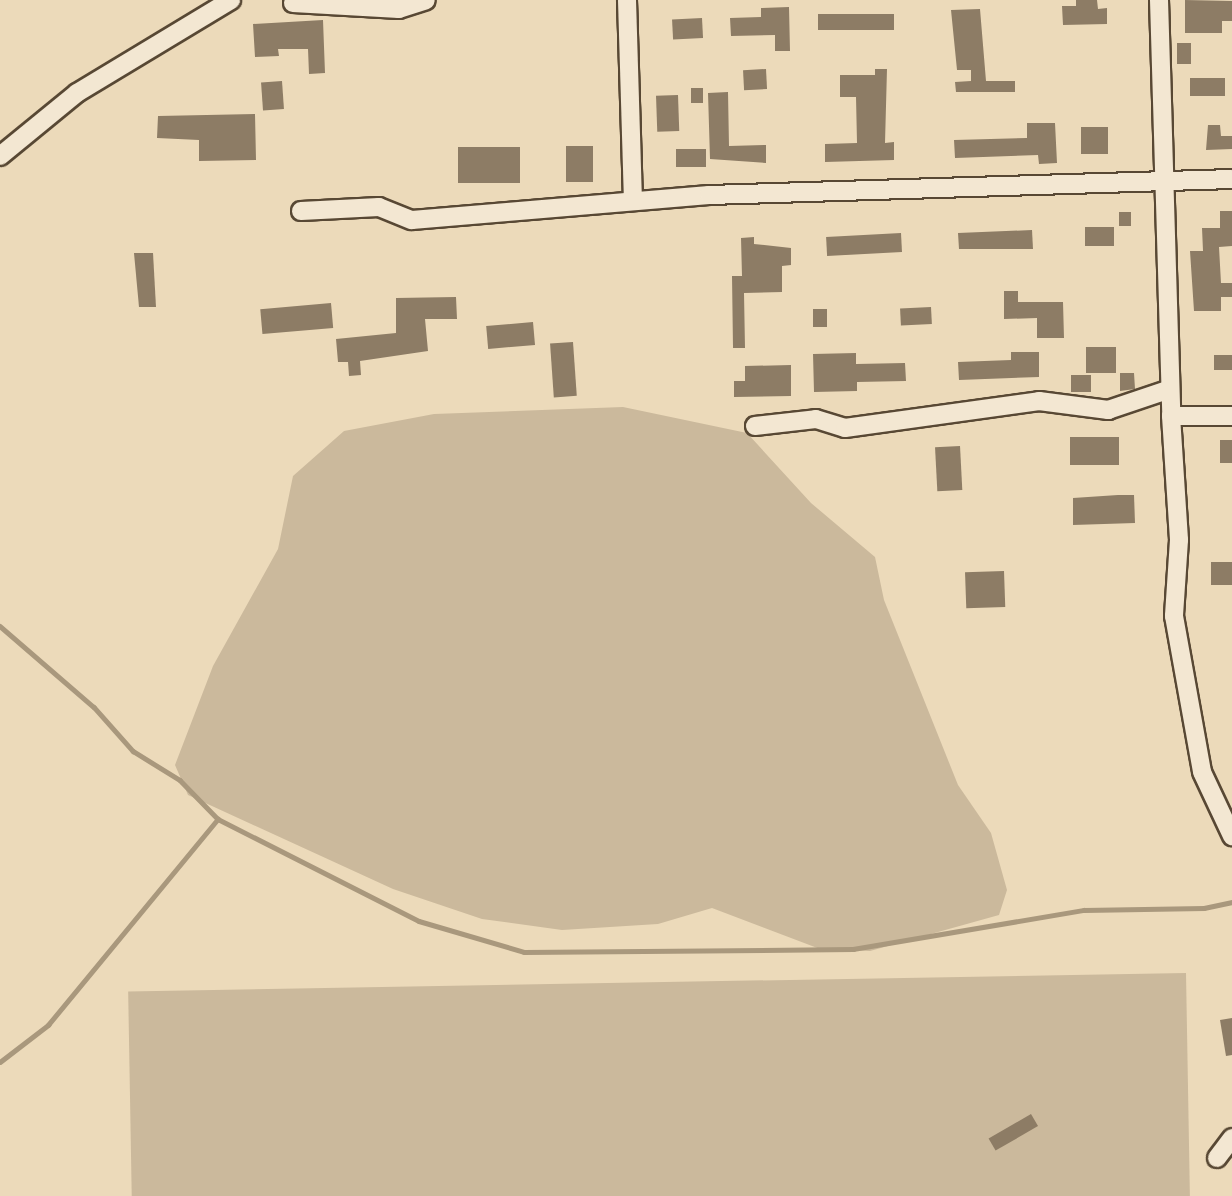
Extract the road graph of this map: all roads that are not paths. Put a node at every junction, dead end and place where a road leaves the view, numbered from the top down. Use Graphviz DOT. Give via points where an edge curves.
graph roads {
  1 [pos="231,0"];
  2 [pos="426,0"];
  3 [pos="627,0"];
  4 [pos="1158,0"];
  5 [pos="293,3"];
  6 [pos="0,156"];
  7 [pos="1232,179"];
  8 [pos="1164,183"];
  9 [pos="633,201"];
  10 [pos="301,211"];
  11 [pos="1170,388"];
  12 [pos="1171,416"];
  13 [pos="1232,416"];
  14 [pos="755,426"];
  15 [pos="1232,836"];
  16 [pos="1232,1138"];
  17 [pos="1217,1158"];
  1 -- 6 [label="street" via="77,93"];
  2 -- 5 [label="street" via="399,9"];
  3 -- 9 [label="street"];
  4 -- 8 [label="street"];
  7 -- 8 [label="street"];
  8 -- 9 [label="street"];
  8 -- 11 [label="street"];
  9 -- 10 [label="street" via="412,220 379,207"];
  11 -- 12 [label="street"];
  11 -- 14 [label="street" via="1108,410 1040,401 845,428 816,419"];
  12 -- 13 [label="street"];
  12 -- 15 [label="street" via="1179,540 1174,615 1202,772"];
  16 -- 17 [label="street"];
}
